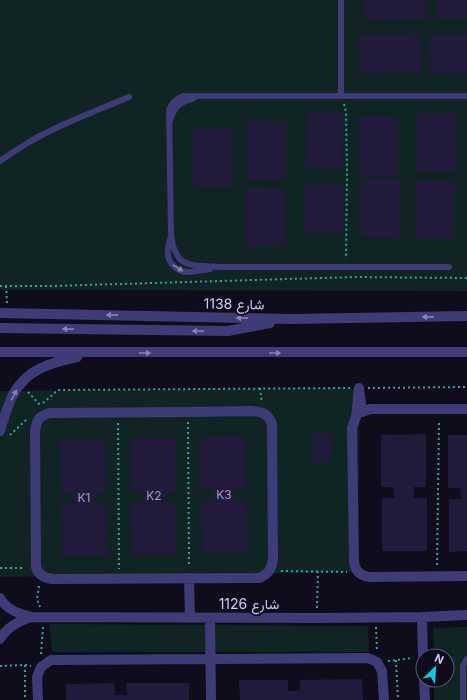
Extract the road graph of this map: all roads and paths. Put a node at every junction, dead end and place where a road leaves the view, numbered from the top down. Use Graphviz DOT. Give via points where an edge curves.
graph roads {
  1 [pos="341,0"];
  2 [pos="341,96"];
  3 [pos="467,96"];
  4 [pos="129,97"];
  5 [pos="0,161"];
  6 [pos="171,233"];
  7 [pos="346,266"];
  8 [pos="222,267"];
  9 [pos="449,267"];
  10 [pos="467,278"];
  11 [pos="0,286"];
  12 [pos="6,286"];
  13 [pos="3,313"];
  14 [pos="467,316"];
  15 [pos="292,319"];
  16 [pos="0,328"];
  17 [pos="0,352"];
  18 [pos="467,352"];
  19 [pos="92,353"];
  20 [pos="20,384"];
  21 [pos="467,387"];
  22 [pos="360,388"];
  23 [pos="439,409"];
  24 [pos="467,409"];
  25 [pos="118,412"];
  26 [pos="188,412"];
  27 [pos="30,416"];
  28 [pos="3,435"];
  29 [pos="36,567"];
  30 [pos="0,568"];
  31 [pos="270,571"];
  32 [pos="318,572"];
  33 [pos="358,572"];
  34 [pos="437,576"];
  35 [pos="467,576"];
  36 [pos="189,578"];
  37 [pos="119,579"];
  38 [pos="0,598"];
  39 [pos="467,616"];
  40 [pos="32,617"];
  41 [pos="422,617"];
  42 [pos="190,618"];
  43 [pos="210,618"];
  44 [pos="317,618"];
  45 [pos="376,618"];
  46 [pos="0,639"];
  47 [pos="420,648"];
  48 [pos="415,658"];
  49 [pos="210,659"];
  50 [pos="467,659"];
  51 [pos="396,660"];
  52 [pos="377,662"];
  53 [pos="25,665"];
  54 [pos="0,666"];
  55 [pos="41,667"];
  56 [pos="424,688"];
  57 [pos="25,700"];
  58 [pos="38,700"];
  59 [pos="211,700"];
  60 [pos="384,700"];
  61 [pos="398,700"];
  62 [pos="425,700"];
  63 [pos="463,700"];
  1 -- 2 [label="lane"];
  2 -- 3 [label="lane"];
  2 -- 6 [label="lane" via="197,97 177,106 169,124"];
  2 -- 7 [label="path" via="346,112"];
  4 -- 5 [label="lane" via="49,131"];
  6 -- 8 [label="lane" via="174,252 184,262"];
  6 -- 8 [label="lane, one-way" via="168,254 174,266 187,272"];
  7 -- 8 [label="lane"];
  7 -- 9 [label="lane"];
  10 -- 12 [label="path" via="355,277"];
  11 -- 12 [label="path"];
  12 -- 13 [label="path"];
  15 -- 13 [label="street, شارع 1138, one-way"];
  14 -- 15 [label="street, شارع 1138, one-way"];
  15 -- 16 [label="street, one-way" via="228,331"];
  17 -- 19 [label="street"];
  19 -- 18 [label="street, one-way"];
  19 -- 20 [label="street" via="60,361 35,371"];
  20 -- 22 [label="path" via="40,406 58,390"];
  28 -- 20 [label="street, one-way" via="12,398"];
  21 -- 22 [label="path"];
  22 -- 23 [label="street" via="362,412 370,409"];
  22 -- 33 [label="street" via="352,428 354,566"];
  23 -- 24 [label="street"];
  23 -- 34 [label="path"];
  25 -- 26 [label="street"];
  25 -- 29 [label="street" via="50,413 37,421"];
  25 -- 37 [label="path"];
  26 -- 31 [label="street" via="251,411 263,413 270,419 273,559"];
  26 -- 36 [label="path"];
  27 -- 28 [label="path" via="15,430"];
  29 -- 30 [label="path"];
  29 -- 37 [label="street" via="40,575 50,579"];
  31 -- 32 [label="path"];
  31 -- 36 [label="street" via="259,578"];
  32 -- 33 [label="path"];
  32 -- 44 [label="path"];
  33 -- 34 [label="street" via="370,577"];
  34 -- 35 [label="street"];
  36 -- 37 [label="street"];
  36 -- 42 [label="street"];
  38 -- 40 [label="street, شارع 1126" via="10,609"];
  39 -- 41 [label="street, شارع 1126"];
  40 -- 42 [label="street, شارع 1126"];
  40 -- 46 [label="street, شارع 1126" via="11,626"];
  41 -- 45 [label="street, شارع 1126"];
  41 -- 47 [label="street"];
  42 -- 43 [label="street, شارع 1126"];
  43 -- 44 [label="street, شارع 1126"];
  43 -- 49 [label="street"];
  44 -- 45 [label="street, شارع 1126"];
  45 -- 52 [label="path"];
  48 -- 51 [label="path"];
  49 -- 52 [label="street" via="368,658"];
  49 -- 55 [label="street" via="51,660"];
  49 -- 59 [label="street"];
  50 -- 63 [label="lane" via="463,666"];
  51 -- 52 [label="path"];
  51 -- 61 [label="path"];
  52 -- 60 [label="street" via="382,671"];
  53 -- 54 [label="path"];
  53 -- 55 [label="path"];
  53 -- 57 [label="path"];
  55 -- 58 [label="street" via="37,677"];
  56 -- 62 [label="street"];
}
